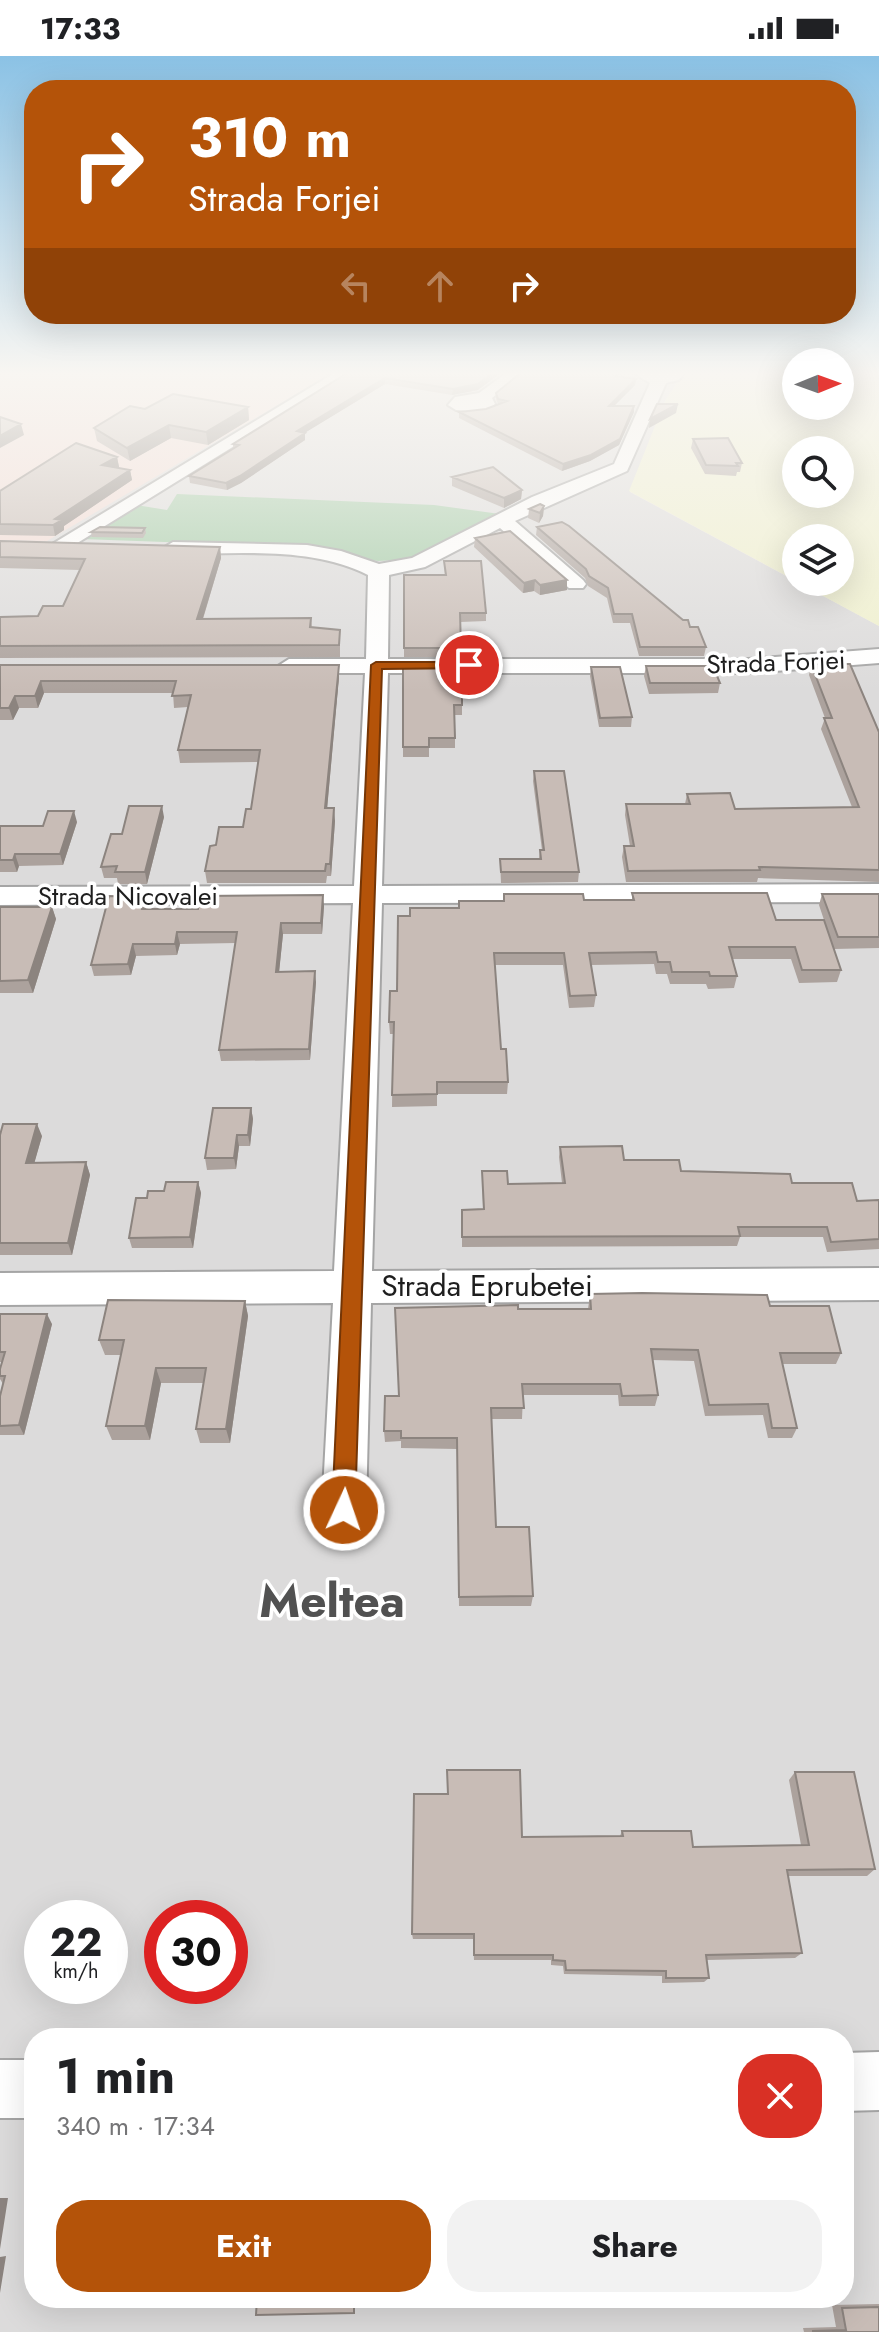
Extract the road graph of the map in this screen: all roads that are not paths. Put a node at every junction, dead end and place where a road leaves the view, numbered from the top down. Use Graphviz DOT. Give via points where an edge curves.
graph roads {
  1 [pos="164,478"];
  2 [pos="593,478"];
  3 [pos="502,520"];
  4 [pos="93,546"];
  5 [pos="155,548"];
  6 [pos="377,571"];
  7 [pos="576,584"];
  8 [pos="879,656"];
  9 [pos="376,665"];
  10 [pos="267,666"];
  11 [pos="879,893"];
  12 [pos="0,896"];
  13 [pos="369,896"];
  14 [pos="879,1284"];
  15 [pos="354,1287"];
  16 [pos="0,1289"];
  17 [pos="344,1510"];
  18 [pos="879,2081"];
  19 [pos="854,2082"];
  20 [pos="0,2089"];
  21 [pos="24,2089"];
  1 -- 4 [label="street" via="49,545"];
  2 -- 3 [label="street"];
  3 -- 6 [label="street" via="418,563"];
  3 -- 7 [label="street"];
  5 -- 6 [label="street" via="305,552"];
  6 -- 9 [label="street"];
  8 -- 9 [label="street, Strada Forjei" via="748,666"];
  9 -- 10 [label="street, Strada Forjei"];
  9 -- 13 [label="street"];
  11 -- 13 [label="street, Strada Nicovalei"];
  12 -- 13 [label="street, Strada Nicovalei"];
  13 -- 15 [label="street"];
  14 -- 15 [label="street, Strada Eprubetei"];
  15 -- 16 [label="street, Strada Eprubetei"];
  15 -- 17 [label="street"];
  18 -- 19 [label="street"];
  20 -- 21 [label="street"];
}
